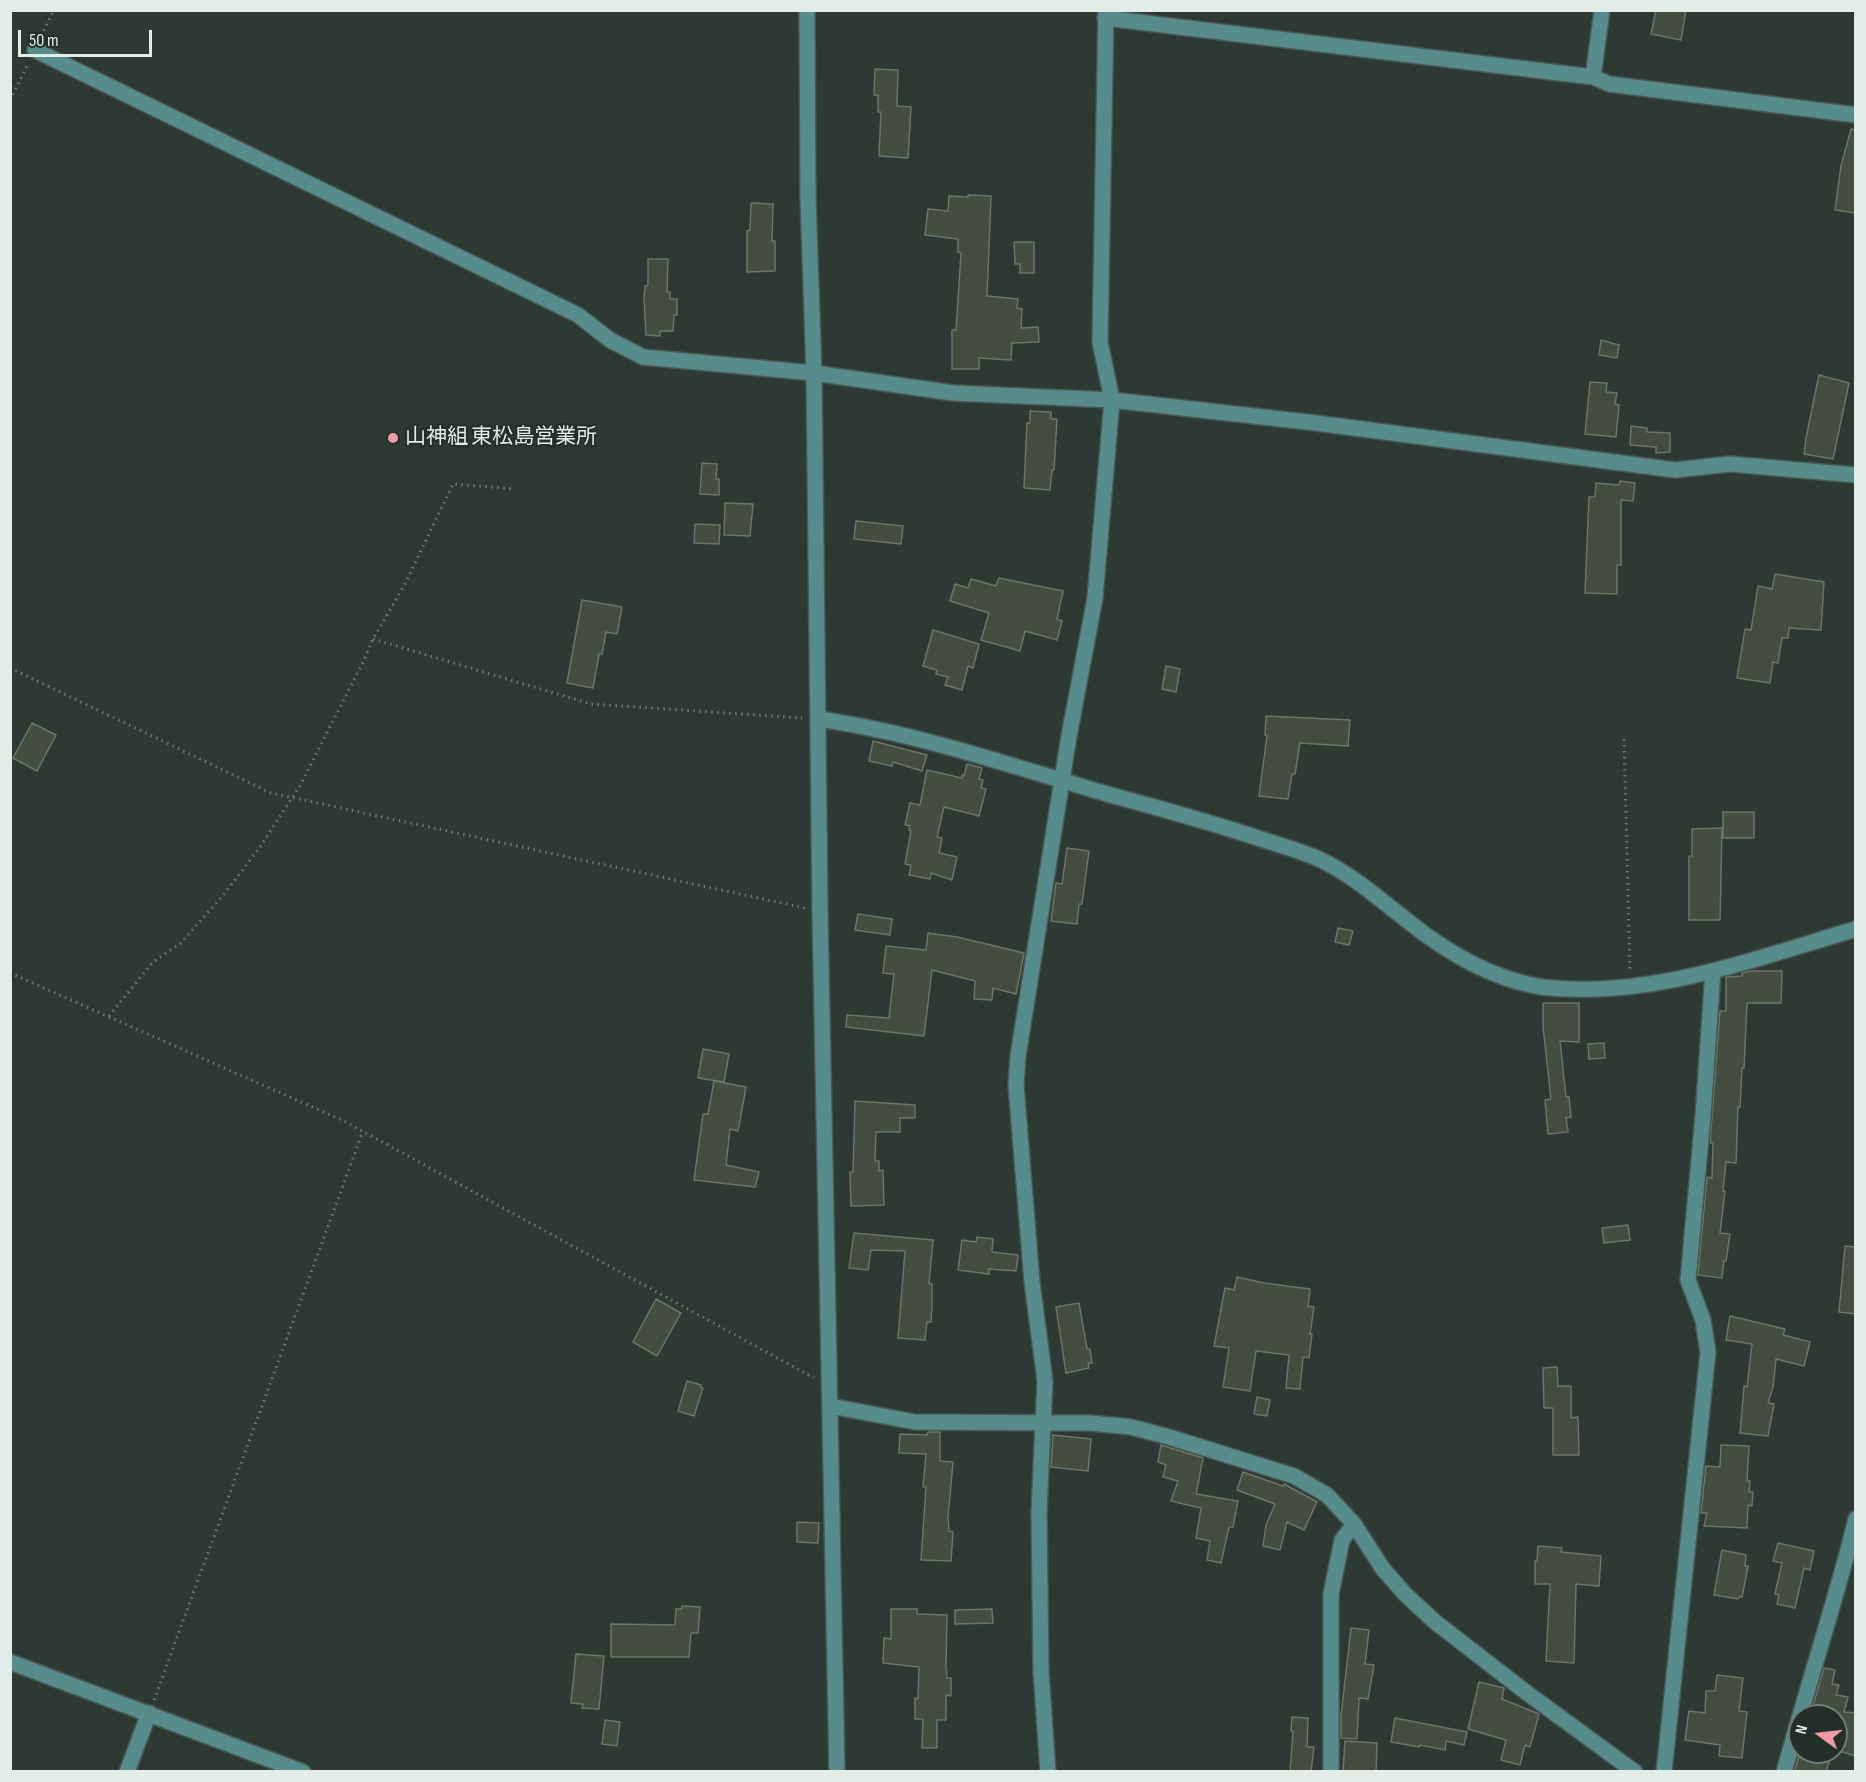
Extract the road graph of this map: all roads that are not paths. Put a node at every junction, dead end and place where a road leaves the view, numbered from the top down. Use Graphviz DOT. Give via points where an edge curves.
graph roads {
  1 [pos="807,10"];
  2 [pos="1602,10"];
  3 [pos="1106,14"];
  4 [pos="34,50"];
  5 [pos="1593,77"];
  6 [pos="1856,115"];
  7 [pos="814,373"];
  8 [pos="1112,400"];
  9 [pos="1856,475"];
  10 [pos="818,719"];
  11 [pos="1062,780"];
  12 [pos="1856,929"];
  13 [pos="1713,971"];
  14 [pos="830,1406"];
  15 [pos="1044,1422"];
  16 [pos="1856,1520"];
  17 [pos="1354,1524"];
  18 [pos="10,1662"];
  19 [pos="149,1713"];
  20 [pos="127,1772"];
  21 [pos="303,1772"];
  22 [pos="837,1772"];
  23 [pos="1048,1772"];
  24 [pos="1331,1772"];
  25 [pos="1635,1772"];
  26 [pos="1664,1772"];
  27 [pos="1784,1772"];
  1 -- 7 [label="street"];
  2 -- 5 [label="street"];
  3 -- 5 [label="street"];
  3 -- 8 [label="street" via="1100,342"];
  4 -- 7 [label="street" via="578,315 643,357"];
  5 -- 6 [label="street" via="1609,84"];
  7 -- 8 [label="street" via="953,393"];
  7 -- 10 [label="street"];
  8 -- 9 [label="street" via="1675,471 1730,464"];
  8 -- 11 [label="street" via="1095,598"];
  10 -- 11 [label="street" via="923,740"];
  10 -- 14 [label="street"];
  11 -- 13 [label="street" via="1317,858 1376,894 1410,923 1467,961 1501,976 1576,990 1630,986"];
  11 -- 15 [label="street" via="1017,1056 1016,1085 1032,1282 1045,1381"];
  12 -- 13 [label="street"];
  13 -- 26 [label="street" via="1688,1280 1703,1320 1708,1352"];
  14 -- 15 [label="street" via="915,1422"];
  14 -- 22 [label="street"];
  15 -- 17 [label="street" via="1131,1427 1293,1476 1327,1495"];
  15 -- 23 [label="street" via="1039,1512 1041,1672"];
  16 -- 27 [label="street"];
  17 -- 24 [label="street" via="1342,1540 1331,1594"];
  17 -- 25 [label="street" via="1383,1569 1434,1621"];
  18 -- 19 [label="street"];
  19 -- 20 [label="street"];
  19 -- 21 [label="street"];
}
